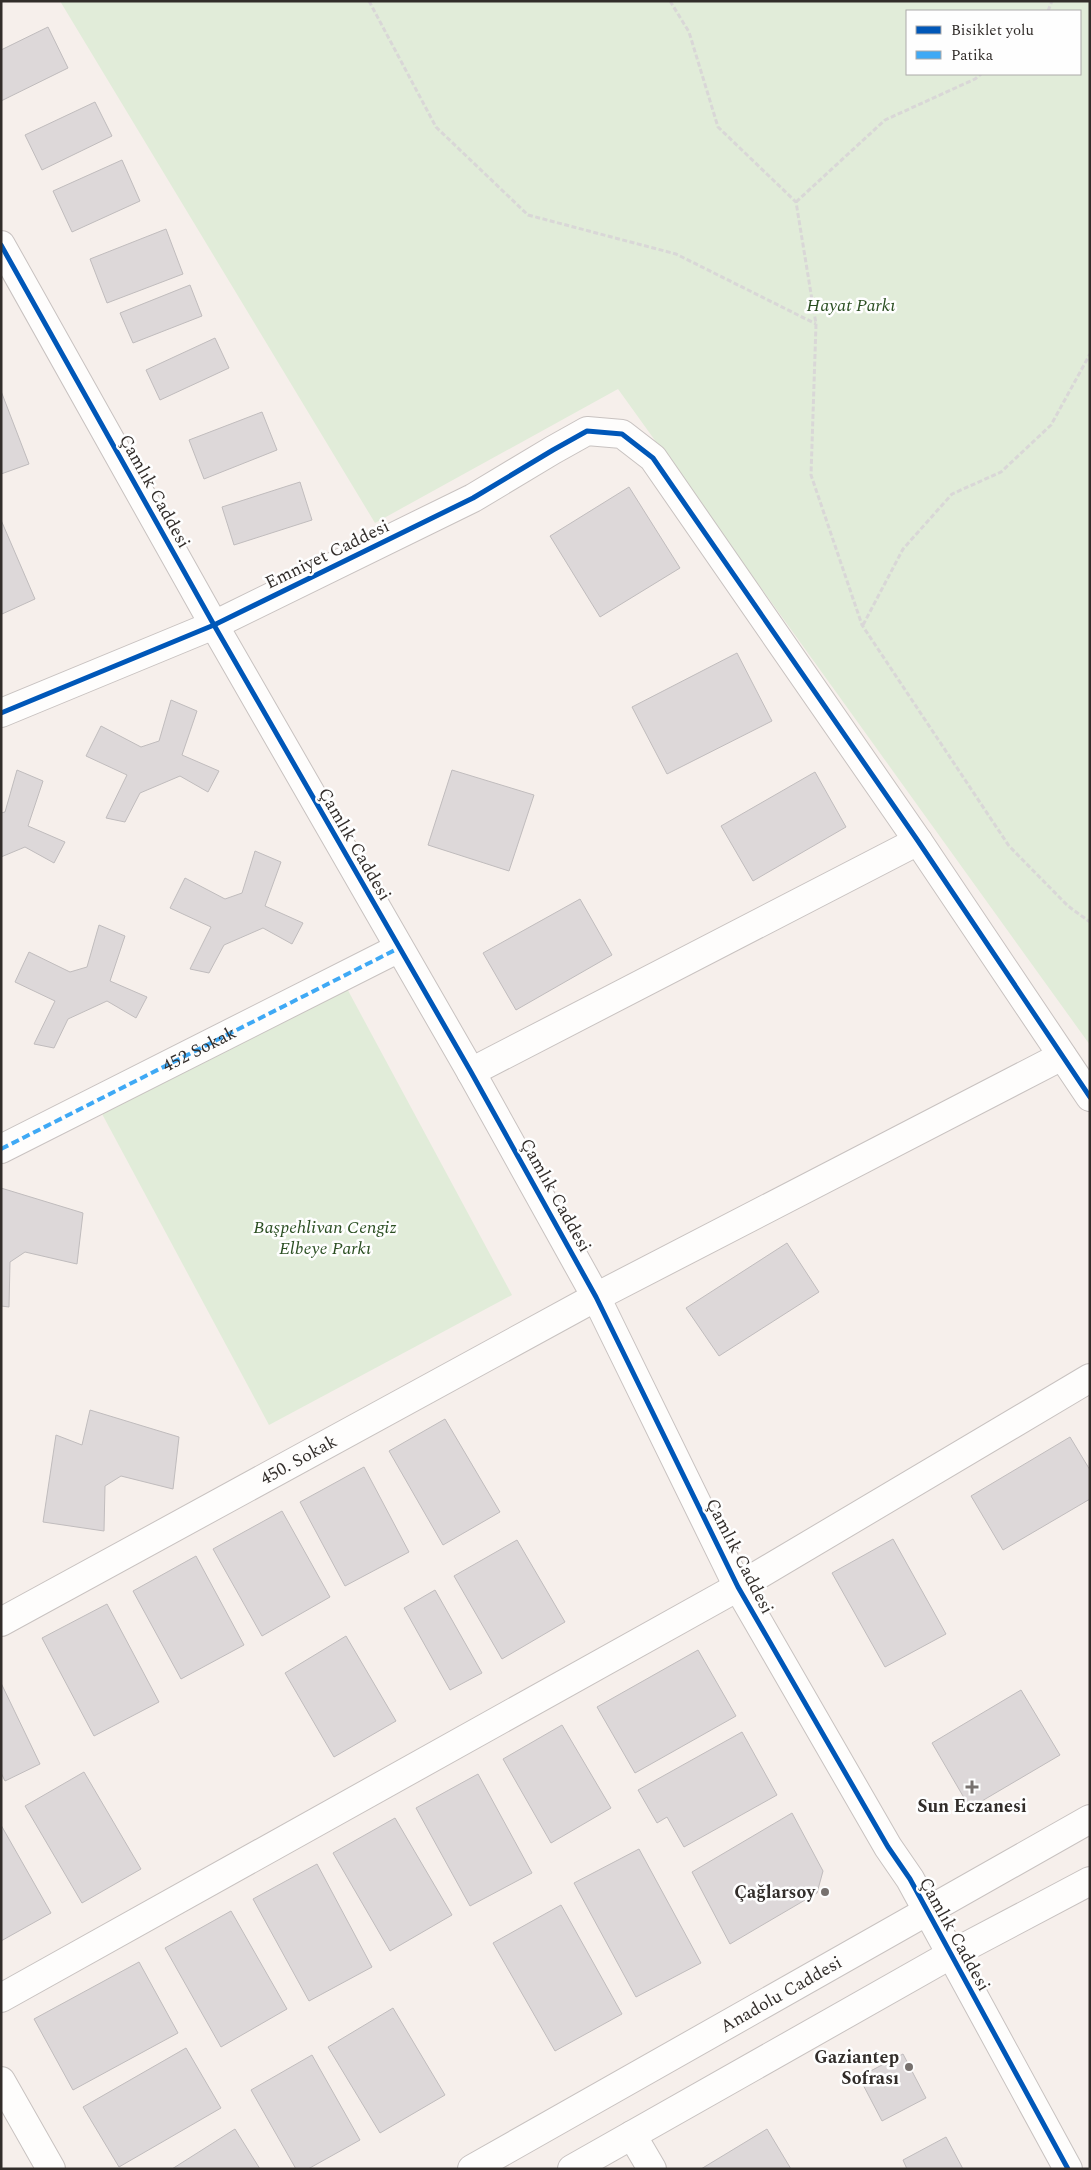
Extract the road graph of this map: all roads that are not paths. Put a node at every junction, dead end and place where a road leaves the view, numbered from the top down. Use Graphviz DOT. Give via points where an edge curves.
graph roads {
  1 [pos="1,245"];
  2 [pos="214,625"];
  3 [pos="1,713"];
  4 [pos="918,841"];
  5 [pos="399,948"];
  6 [pos="1062,1056"];
  7 [pos="471,1072"];
  8 [pos="1090,1097"];
  9 [pos="1,1149"];
  10 [pos="596,1297"];
  11 [pos="1090,1378"];
  12 [pos="738,1587"];
  13 [pos="1,1622"];
  14 [pos="1090,1819"];
  15 [pos="1090,1881"];
  16 [pos="927,1910"];
  17 [pos="950,1955"];
  18 [pos="1,1998"];
  19 [pos="1,2082"];
  20 [pos="632,2135"];
  21 [pos="51,2169"];
  22 [pos="472,2169"];
  23 [pos="572,2169"];
  24 [pos="652,2169"];
  25 [pos="1068,2169"];
  1 -- 2 [label="street, Çamlık Caddesi"];
  2 -- 3 [label="street, Emniyet Caddesi"];
  2 -- 4 [label="street, Emniyet Caddesi" via="473,498 587,431 622,434 653,458"];
  2 -- 5 [label="street, Çamlık Caddesi"];
  4 -- 6 [label="street, Emniyet Caddesi"];
  4 -- 7 [label="street"];
  5 -- 7 [label="street, Çamlık Caddesi"];
  5 -- 9 [label="street, 452 Sokak"];
  6 -- 8 [label="street, Emniyet Caddesi"];
  6 -- 10 [label="street, 450. Sokak"];
  7 -- 10 [label="street, Çamlık Caddesi"];
  10 -- 12 [label="street, Çamlık Caddesi"];
  10 -- 13 [label="street, 450. Sokak"];
  11 -- 12 [label="street"];
  12 -- 16 [label="street, Çamlık Caddesi"];
  12 -- 18 [label="street"];
  14 -- 16 [label="street, Anadolu Caddesi"];
  15 -- 17 [label="street"];
  16 -- 17 [label="street, Çamlık Caddesi"];
  16 -- 22 [label="street, Anadolu Caddesi"];
  17 -- 20 [label="street"];
  17 -- 25 [label="street, Çamlık Caddesi"];
  19 -- 21 [label="street"];
  20 -- 23 [label="street"];
  20 -- 24 [label="street"];
}
